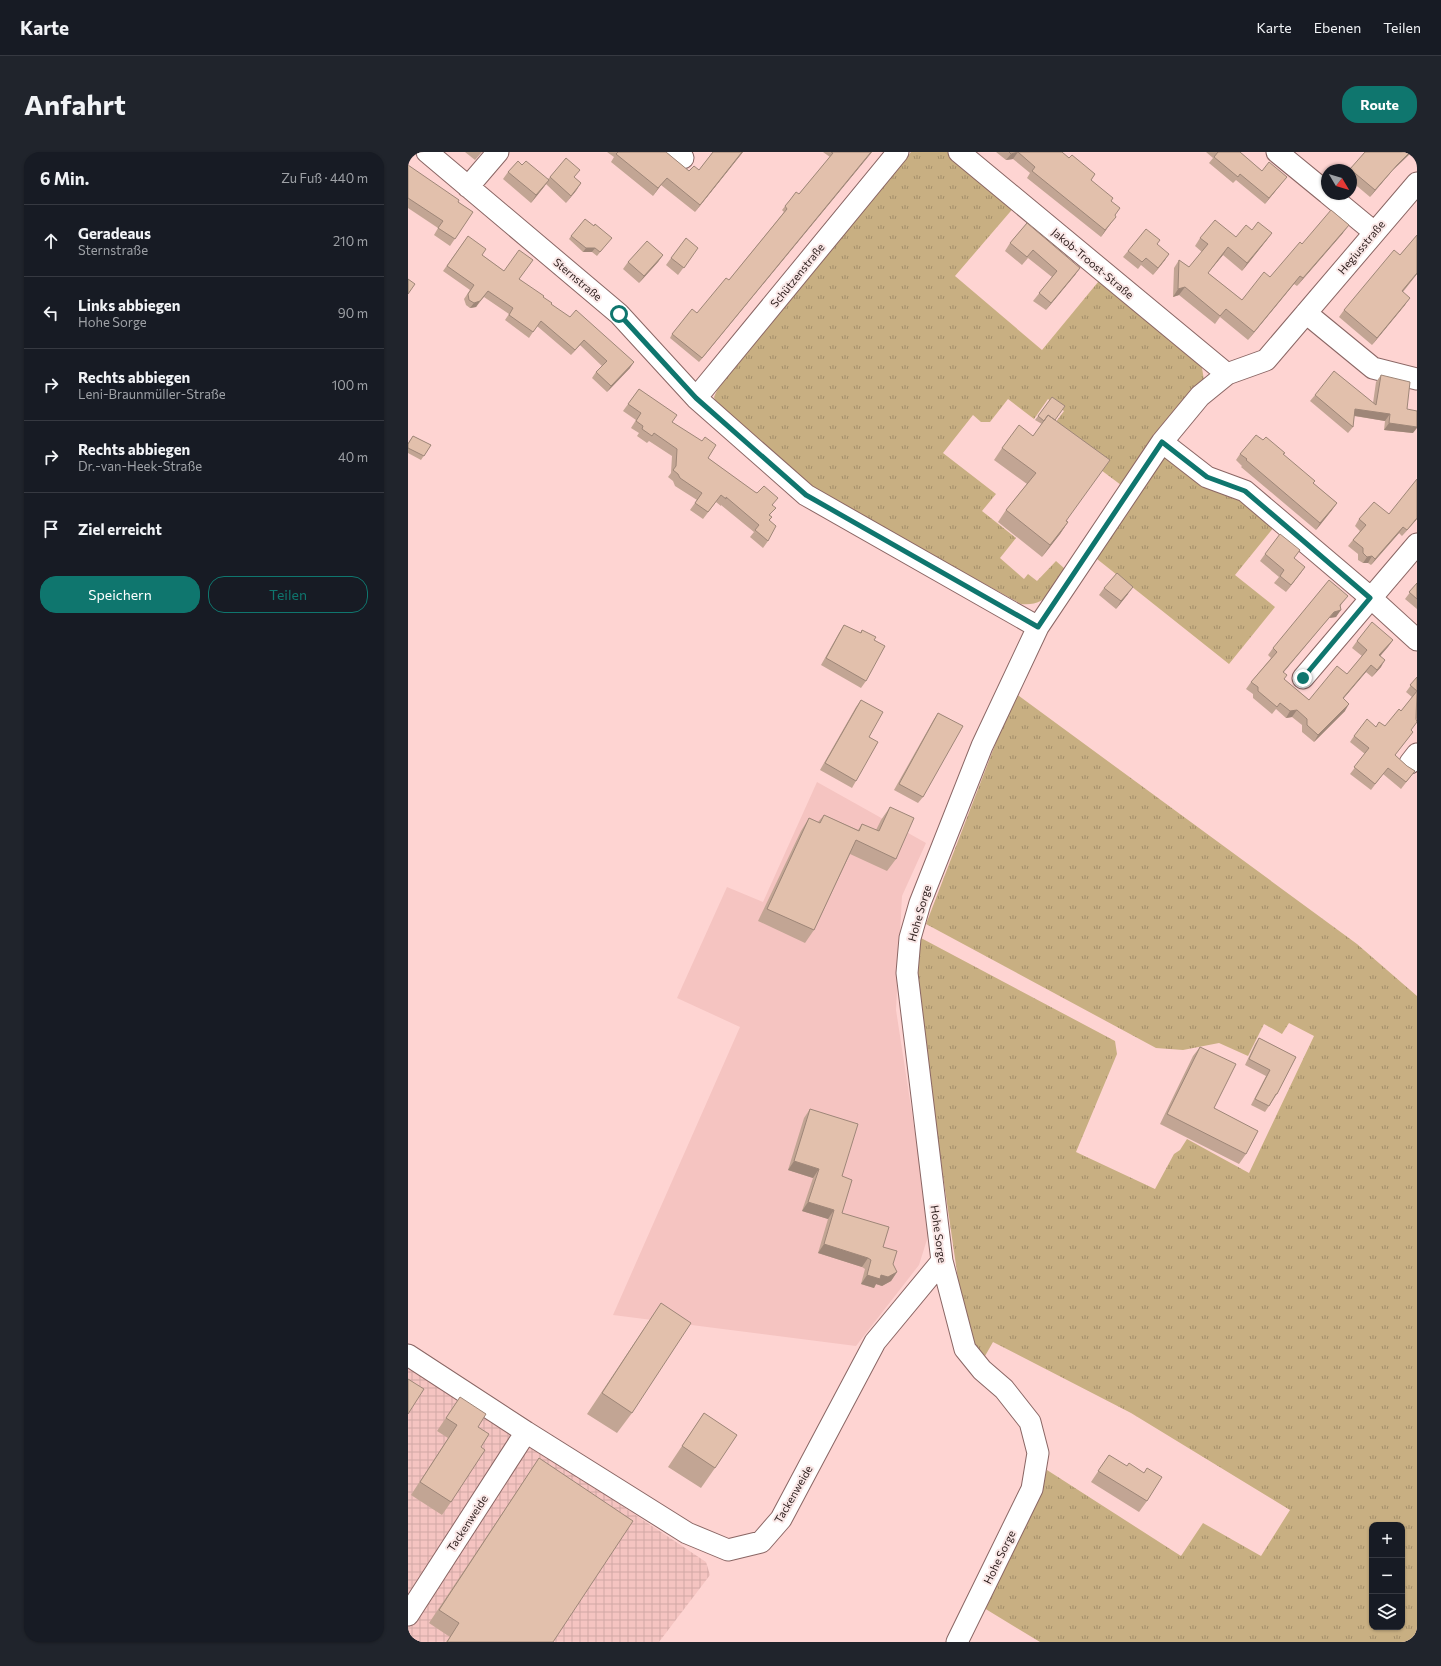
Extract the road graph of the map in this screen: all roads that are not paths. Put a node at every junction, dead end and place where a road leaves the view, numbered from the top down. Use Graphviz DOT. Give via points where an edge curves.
graph roads {
  1 [pos="427,152"];
  2 [pos="498,152"];
  3 [pos="898,152"];
  4 [pos="959,152"];
  5 [pos="1276,152"];
  6 [pos="1417,183"];
  7 [pos="468,187"];
  8 [pos="1321,189"];
  9 [pos="1334,200"];
  10 [pos="1374,232"];
  11 [pos="1306,312"];
  12 [pos="1227,374"];
  13 [pos="1417,379"];
  14 [pos="696,398"];
  15 [pos="1162,442"];
  16 [pos="1417,544"];
  17 [pos="1370,598"];
  18 [pos="1038,627"];
  19 [pos="1417,640"];
  20 [pos="1303,678"];
  21 [pos="942,1261"];
  22 [pos="408,1355"];
  23 [pos="526,1432"];
  24 [pos="408,1615"];
  25 [pos="957,1642"];
  1 -- 7 [label="street, Sternstraße"];
  2 -- 7 [label="street"];
  3 -- 14 [label="street, Schützenstraße"];
  4 -- 12 [label="street, Jakob-Troost-Straße"];
  5 -- 8 [label="street"];
  6 -- 10 [label="street, Hegiusstraße"];
  7 -- 14 [label="street, Sternstraße" via="619,314"];
  9 -- 10 [label="street"];
  10 -- 11 [label="street, Hegiusstraße"];
  11 -- 12 [label="street, Hohe Sorge" via="1266,360"];
  11 -- 13 [label="street" via="1373,368"];
  12 -- 15 [label="street, Hohe Sorge" via="1200,396"];
  14 -- 18 [label="street, Sternstraße" via="806,495"];
  15 -- 17 [label="street" via="1207,477 1245,491"];
  15 -- 18 [label="street, Hohe Sorge"];
  16 -- 17 [label="street"];
  17 -- 19 [label="street"];
  17 -- 20 [label="street"];
  18 -- 21 [label="street, Hohe Sorge" via="982,746 920,903 910,938 907,974"];
  21 -- 23 [label="street, Tackenweide" via="875,1342 781,1519 761,1542 728,1550 687,1533"];
  21 -- 25 [label="street, Hohe Sorge" via="965,1348 982,1370 1004,1389 1030,1422 1038,1453 1032,1489"];
  22 -- 23 [label="street, Tackenweide"];
  23 -- 24 [label="street, Tackenweide"];
}
